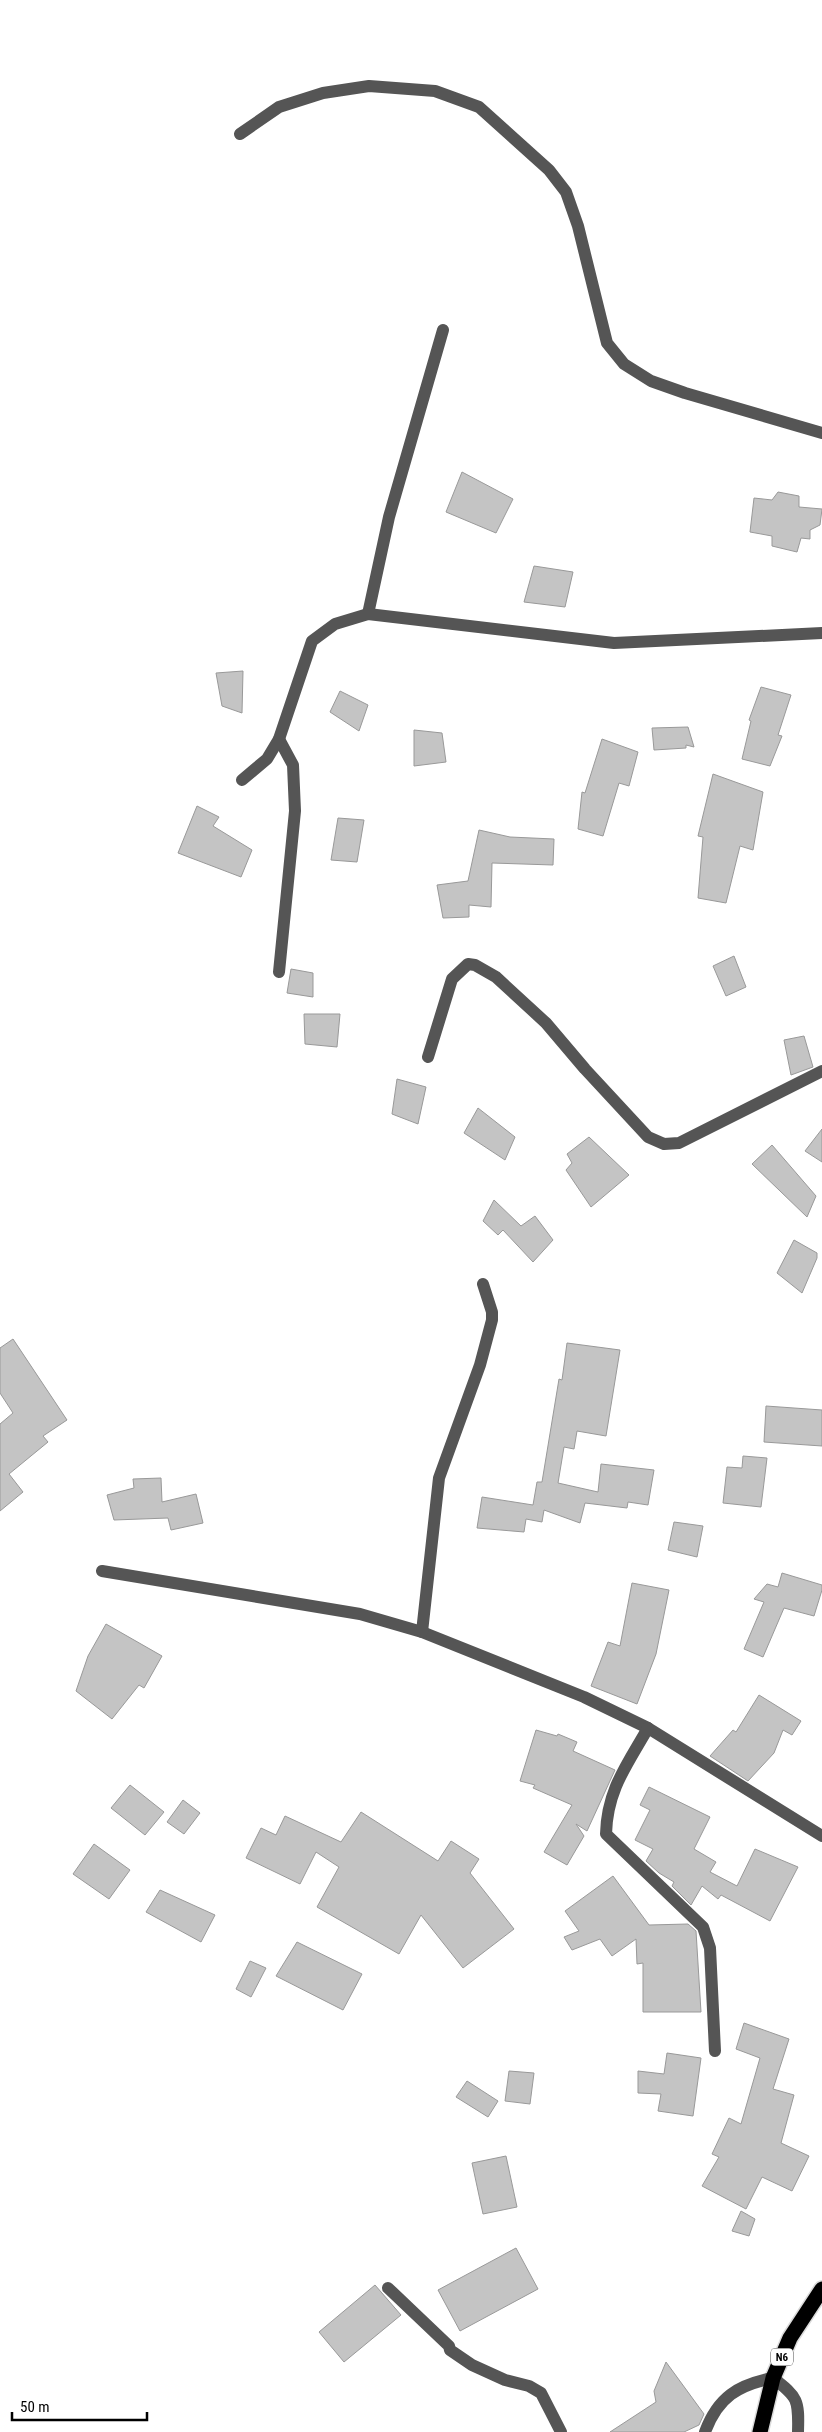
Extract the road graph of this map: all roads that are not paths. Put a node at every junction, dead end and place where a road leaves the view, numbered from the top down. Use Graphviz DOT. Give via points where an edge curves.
graph roads {
  1 [pos="240,134"];
  2 [pos="442,330"];
  3 [pos="822,433"];
  4 [pos="368,614"];
  5 [pos="822,633"];
  6 [pos="279,739"];
  7 [pos="242,780"];
  8 [pos="279,972"];
  9 [pos="428,1057"];
  10 [pos="822,1071"];
  11 [pos="483,1284"];
  12 [pos="102,1571"];
  13 [pos="422,1632"];
  14 [pos="648,1728"];
  15 [pos="822,1836"];
  16 [pos="714,2051"];
  17 [pos="388,2288"];
  18 [pos="822,2289"];
  19 [pos="773,2378"];
  20 [pos="561,2432"];
  21 [pos="705,2432"];
  22 [pos="760,2432"];
  23 [pos="798,2432"];
  1 -- 3 [label="street" via="279,107 323,94 369,86 435,91 479,107 549,170 566,192 578,226 606,343 624,364 651,381 685,393"];
  2 -- 4 [label="street" via="389,517"];
  4 -- 5 [label="street" via="614,643"];
  4 -- 6 [label="street" via="336,624 312,641"];
  6 -- 7 [label="street" via="266,759"];
  6 -- 8 [label="street" via="293,765 295,811"];
  9 -- 10 [label="street" via="452,979 468,964 496,978 546,1023 648,1137 664,1144 678,1143"];
  11 -- 13 [label="street" via="492,1320 480,1365 439,1478"];
  12 -- 13 [label="street" via="360,1614"];
  13 -- 14 [label="street" via="584,1697"];
  14 -- 15 [label="street"];
  14 -- 16 [label="street" via="612,1792 606,1813 606,1834 703,1926 710,1948"];
  17 -- 20 [label="street" via="450,2350 505,2380 542,2393"];
  18 -- 19 [label="highway, N6" via="790,2338"];
  19 -- 21 [label="street" via="749,2383 728,2395"];
  19 -- 22 [label="highway, N6"];
  19 -- 23 [label="street" via="792,2393 798,2411"];
}
